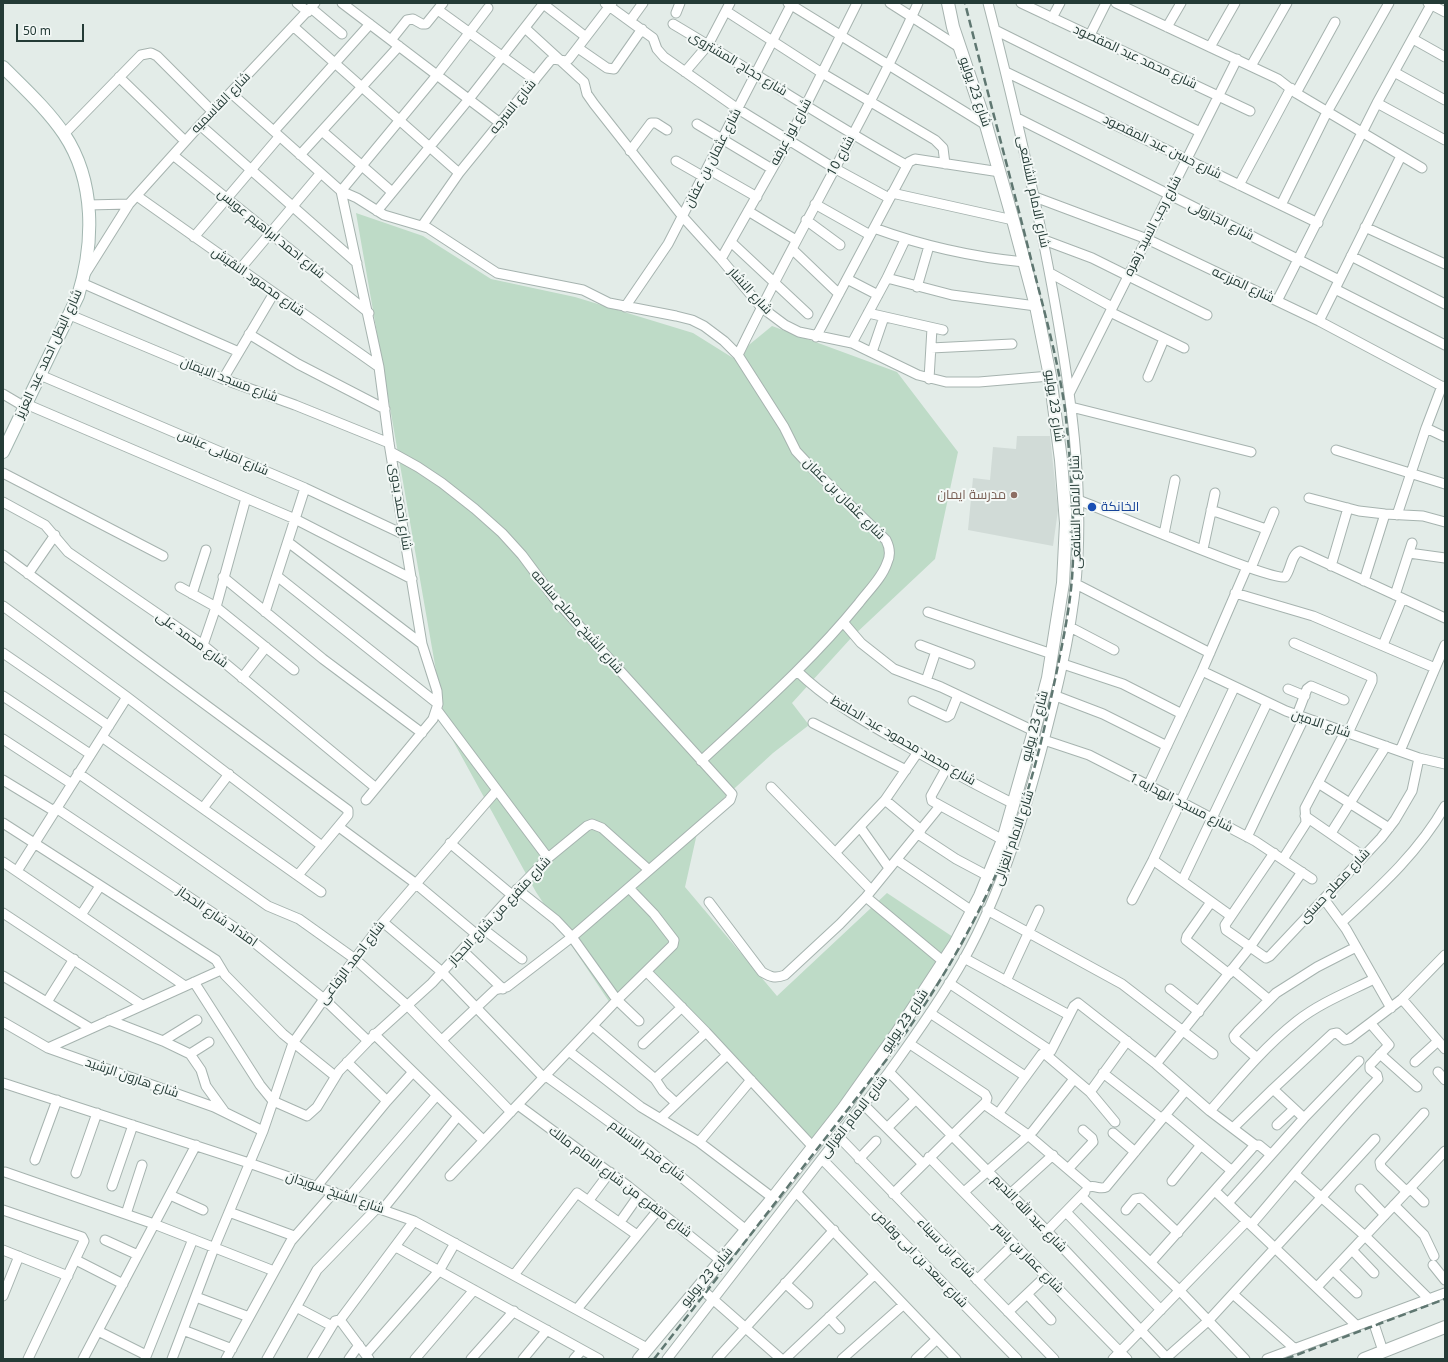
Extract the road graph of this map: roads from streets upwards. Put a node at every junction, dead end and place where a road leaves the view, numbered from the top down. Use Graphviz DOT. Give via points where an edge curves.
graph roads {
  1 [pos="297,3"];
  2 [pos="342,3"];
  3 [pos="543,3"];
  4 [pos="643,3"];
  5 [pos="680,3"];
  6 [pos="857,3"];
  7 [pos="890,3"];
  8 [pos="918,3"];
  9 [pos="948,3"];
  10 [pos="988,3"];
  11 [pos="1060,3"];
  12 [pos="1106,3"];
  13 [pos="1181,3"];
  14 [pos="1235,3"];
  15 [pos="1287,3"];
  16 [pos="1389,3"];
  17 [pos="609,4"];
  18 [pos="791,4"];
  19 [pos="1027,4"];
  20 [pos="1120,4"];
  21 [pos="1431,4"];
  22 [pos="441,6"];
  23 [pos="728,7"];
  24 [pos="311,8"];
  25 [pos="488,8"];
  26 [pos="1445,12"];
  27 [pos="676,13"];
  28 [pos="912,16"];
  29 [pos="1052,18"];
  30 [pos="630,21"];
  31 [pos="1335,22"];
  32 [pos="370,24"];
  33 [pos="673,24"];
  34 [pos="294,27"];
  35 [pos="1167,27"];
  36 [pos="525,28"];
  37 [pos="642,29"];
  38 [pos="995,30"];
  39 [pos="469,32"];
  40 [pos="342,34"];
  41 [pos="1090,35"];
  42 [pos="840,36"];
  43 [pos="586,37"];
  44 [pos="1413,39"];
  45 [pos="391,40"];
  46 [pos="773,41"];
  47 [pos="708,45"];
  48 [pos="399,46"];
  49 [pos="1210,47"];
  50 [pos="578,48"];
  51 [pos="959,48"];
  52 [pos="502,56"];
  53 [pos="1445,57"];
  54 [pos="559,60"];
  55 [pos="1237,60"];
  56 [pos="335,63"];
  57 [pos="888,65"];
  58 [pos="1251,66"];
  59 [pos="3,67"];
  60 [pos="685,72"];
  61 [pos="1006,72"];
  62 [pos="1394,72"];
  63 [pos="822,73"];
  64 [pos="756,74"];
  65 [pos="437,75"];
  66 [pos="119,76"];
  67 [pos="535,80"];
  68 [pos="362,87"];
  69 [pos="1293,91"];
  70 [pos="231,93"];
  71 [pos="1218,96"];
  72 [pos="469,99"];
  73 [pos="1445,100"];
  74 [pos="870,102"];
  75 [pos="1377,103"];
  76 [pos="805,106"];
  77 [pos="738,109"];
  78 [pos="1250,111"];
  79 [pos="213,112"];
  80 [pos="1327,112"];
  81 [pos="1017,118"];
  82 [pos="400,120"];
  83 [pos="500,123"];
  84 [pos="697,124"];
  85 [pos="200,125"];
  86 [pos="986,125"];
  87 [pos="667,130"];
  88 [pos="322,131"];
  89 [pos="1200,132"];
  90 [pos="1362,133"];
  91 [pos="64,134"];
  92 [pos="276,134"];
  93 [pos="852,135"];
  94 [pos="789,139"];
  95 [pos="723,140"];
  96 [pos="1445,140"];
  97 [pos="185,141"];
  98 [pos="430,147"];
  99 [pos="630,151"];
  100 [pos="173,155"];
  101 [pos="300,155"];
  102 [pos="1401,156"];
  103 [pos="1186,159"];
  104 [pos="676,161"];
  105 [pos="909,163"];
  106 [pos="945,164"];
  107 [pos="362,166"];
  108 [pos="834,168"];
  109 [pos="1422,168"];
  110 [pos="772,169"];
  111 [pos="251,170"];
  112 [pos="1000,172"];
  113 [pos="459,173"];
  114 [pos="706,173"];
  115 [pos="320,174"];
  116 [pos="1239,185"];
  117 [pos="341,191"];
  118 [pos="392,192"];
  119 [pos="1169,194"];
  120 [pos="137,196"];
  121 [pos="891,196"];
  122 [pos="757,197"];
  123 [pos="1035,197"];
  124 [pos="227,198"];
  125 [pos="129,204"];
  126 [pos="815,204"];
  127 [pos="88,205"];
  128 [pos="1280,205"];
  129 [pos="292,207"];
  130 [pos="377,211"];
  131 [pos="748,212"];
  132 [pos="683,218"];
  133 [pos="806,220"];
  134 [pos="1013,220"];
  135 [pos="1318,223"];
  136 [pos="422,226"];
  137 [pos="1365,227"];
  138 [pos="872,232"];
  139 [pos="270,233"];
  140 [pos="194,237"];
  141 [pos="1147,239"];
  142 [pos="796,240"];
  143 [pos="904,240"];
  144 [pos="1044,240"];
  145 [pos="730,242"];
  146 [pos="840,245"];
  147 [pos="929,246"];
  148 [pos="792,249"];
  149 [pos="1351,256"];
  150 [pos="721,259"];
  151 [pos="1299,260"];
  152 [pos="1024,262"];
  153 [pos="357,263"];
  154 [pos="1445,264"];
  155 [pos="240,269"];
  156 [pos="1050,274"];
  157 [pos="1128,277"];
  158 [pos="887,278"];
  159 [pos="847,279"];
  160 [pos="83,280"];
  161 [pos="1339,280"];
  162 [pos="774,282"];
  163 [pos="917,287"];
  164 [pos="1335,289"];
  165 [pos="274,293"];
  166 [pos="839,294"];
  167 [pos="878,295"];
  168 [pos="1278,301"];
  169 [pos="1445,304"];
  170 [pos="1036,306"];
  171 [pos="625,307"];
  172 [pos="761,307"];
  173 [pos="1111,310"];
  174 [pos="368,313"];
  175 [pos="808,314"];
  176 [pos="868,314"];
  177 [pos="70,315"];
  178 [pos="1206,315"];
  179 [pos="884,317"];
  180 [pos="1319,322"];
  181 [pos="932,328"];
  182 [pos="943,330"];
  183 [pos="249,334"];
  184 [pos="816,337"];
  185 [pos="1164,339"];
  186 [pos="852,343"];
  187 [pos="1012,344"];
  188 [pos="1445,345"];
  189 [pos="931,348"];
  190 [pos="1184,348"];
  191 [pos="239,352"];
  192 [pos="872,352"];
  193 [pos="738,355"];
  194 [pos="379,367"];
  195 [pos="40,375"];
  196 [pos="1050,376"];
  197 [pos="1148,377"];
  198 [pos="223,379"];
  199 [pos="929,379"];
  200 [pos="1444,387"];
  201 [pos="1070,392"];
  202 [pos="3,394"];
  203 [pos="25,405"];
  204 [pos="1071,407"];
  205 [pos="385,409"];
  206 [pos="1426,428"];
  207 [pos="1445,437"];
  208 [pos="390,448"];
  209 [pos="1336,450"];
  210 [pos="3,452"];
  211 [pos="1252,452"];
  212 [pos="1410,472"];
  213 [pos="3,473"];
  214 [pos="1175,480"];
  215 [pos="1445,484"];
  216 [pos="305,488"];
  217 [pos="1215,492"];
  218 [pos="246,498"];
  219 [pos="1309,498"];
  220 [pos="1078,500"];
  221 [pos="3,502"];
  222 [pos="1348,508"];
  223 [pos="1211,510"];
  224 [pos="1274,512"];
  225 [pos="1385,514"];
  226 [pos="1397,514"];
  227 [pos="295,519"];
  228 [pos="1445,522"];
  229 [pos="1266,530"];
  230 [pos="1164,534"];
  231 [pos="55,535"];
  232 [pos="405,535"];
  233 [pos="288,542"];
  234 [pos="1412,543"];
  235 [pos="1203,549"];
  236 [pos="206,550"];
  237 [pos="1409,553"];
  238 [pos="3,555"];
  239 [pos="163,556"];
  240 [pos="1445,558"];
  241 [pos="1331,566"];
  242 [pos="1249,568"];
  243 [pos="28,574"];
  244 [pos="277,576"];
  245 [pos="223,577"];
  246 [pos="412,579"];
  247 [pos="1364,581"];
  248 [pos="1076,584"];
  249 [pos="180,587"];
  250 [pos="1235,593"];
  251 [pos="192,594"];
  252 [pos="1399,597"];
  253 [pos="3,606"];
  254 [pos="216,607"];
  255 [pos="265,612"];
  256 [pos="928,612"];
  257 [pos="1445,618"];
  258 [pos="843,622"];
  259 [pos="1070,628"];
  260 [pos="1294,643"];
  261 [pos="422,644"];
  262 [pos="203,645"];
  263 [pos="920,645"];
  264 [pos="1383,645"];
  265 [pos="1445,645"];
  266 [pos="266,646"];
  267 [pos="1114,650"];
  268 [pos="936,651"];
  269 [pos="3,653"];
  270 [pos="1210,653"];
  271 [pos="1052,654"];
  272 [pos="1443,657"];
  273 [pos="970,664"];
  274 [pos="1063,664"];
  275 [pos="1435,668"];
  276 [pos="294,670"];
  277 [pos="797,671"];
  278 [pos="1202,671"];
  279 [pos="242,678"];
  280 [pos="926,681"];
  281 [pos="1234,688"];
  282 [pos="1288,689"];
  283 [pos="958,695"];
  284 [pos="3,696"];
  285 [pos="1056,696"];
  286 [pos="1305,696"];
  287 [pos="127,697"];
  288 [pos="1344,700"];
  289 [pos="913,701"];
  290 [pos="1267,704"];
  291 [pos="437,707"];
  292 [pos="1182,714"];
  293 [pos="1300,716"];
  294 [pos="813,723"];
  295 [pos="109,726"];
  296 [pos="1034,731"];
  297 [pos="1346,732"];
  298 [pos="422,733"];
  299 [pos="102,737"];
  300 [pos="3,739"];
  301 [pos="1044,740"];
  302 [pos="1167,746"];
  303 [pos="1386,746"];
  304 [pos="1400,751"];
  305 [pos="918,752"];
  306 [pos="90,754"];
  307 [pos="1419,758"];
  308 [pos="701,761"];
  309 [pos="1445,764"];
  310 [pos="946,769"];
  311 [pos="906,770"];
  312 [pos="78,774"];
  313 [pos="228,774"];
  314 [pos="3,780"];
  315 [pos="1318,783"];
  316 [pos="72,784"];
  317 [pos="1148,786"];
  318 [pos="771,787"];
  319 [pos="376,788"];
  320 [pos="497,790"];
  321 [pos="366,800"];
  322 [pos="885,800"];
  323 [pos="1181,802"];
  324 [pos="1351,802"];
  325 [pos="1014,804"];
  326 [pos="940,806"];
  327 [pos="1445,806"];
  328 [pos="203,808"];
  329 [pos="55,810"];
  330 [pos="1305,816"];
  331 [pos="1213,820"];
  332 [pos="3,824"];
  333 [pos="338,827"];
  334 [pos="860,827"];
  335 [pos="1389,828"];
  336 [pos="920,832"];
  337 [pos="1331,833"];
  338 [pos="1247,837"];
  339 [pos="1003,840"];
  340 [pos="34,843"];
  341 [pos="450,843"];
  342 [pos="322,846"];
  343 [pos="836,852"];
  344 [pos="1274,853"];
  345 [pos="1363,856"];
  346 [pos="548,858"];
  347 [pos="1283,859"];
  348 [pos="896,860"];
  349 [pos="1153,860"];
  350 [pos="3,862"];
  351 [pos="889,868"];
  352 [pos="649,870"];
  353 [pos="16,871"];
  354 [pos="1302,872"];
  355 [pos="298,875"];
  356 [pos="988,876"];
  357 [pos="1312,879"];
  358 [pos="1182,881"];
  359 [pos="415,883"];
  360 [pos="100,886"];
  361 [pos="629,888"];
  362 [pos="321,892"];
  363 [pos="514,892"];
  364 [pos="868,893"];
  365 [pos="1324,898"];
  366 [pos="1132,900"];
  367 [pos="709,902"];
  368 [pos="1211,902"];
  369 [pos="987,910"];
  370 [pos="1039,910"];
  371 [pos="972,911"];
  372 [pos="3,912"];
  373 [pos="80,915"];
  374 [pos="1228,919"];
  375 [pos="383,922"];
  376 [pos="1342,922"];
  377 [pos="479,931"];
  378 [pos="1028,932"];
  379 [pos="572,937"];
  380 [pos="1250,947"];
  381 [pos="1356,947"];
  382 [pos="462,950"];
  383 [pos="1445,956"];
  384 [pos="964,958"];
  385 [pos="74,959"];
  386 [pos="355,959"];
  387 [pos="522,959"];
  388 [pos="944,962"];
  389 [pos="221,970"];
  390 [pos="1230,971"];
  391 [pos="442,972"];
  392 [pos="646,972"];
  393 [pos="3,976"];
  394 [pos="1374,979"];
  395 [pos="1006,981"];
  396 [pos="194,982"];
  397 [pos="949,983"];
  398 [pos="185,986"];
  399 [pos="503,989"];
  400 [pos="1170,989"];
  401 [pos="324,999"];
  402 [pos="1268,999"];
  403 [pos="1402,999"];
  404 [pos="617,1000"];
  405 [pos="47,1002"];
  406 [pos="142,1005"];
  407 [pos="408,1006"];
  408 [pos="476,1007"];
  409 [pos="682,1007"];
  410 [pos="1391,1008"];
  411 [pos="1199,1012"];
  412 [pos="930,1013"];
  413 [pos="1069,1015"];
  414 [pos="108,1020"];
  415 [pos="197,1020"];
  416 [pos="639,1021"];
  417 [pos="3,1022"];
  418 [pos="1370,1024"];
  419 [pos="593,1026"];
  420 [pos="90,1028"];
  421 [pos="1184,1031"];
  422 [pos="706,1032"];
  423 [pos="371,1038"];
  424 [pos="442,1040"];
  425 [pos="163,1041"];
  426 [pos="1127,1041"];
  427 [pos="1438,1041"];
  428 [pos="209,1042"];
  429 [pos="294,1042"];
  430 [pos="643,1044"];
  431 [pos="910,1044"];
  432 [pos="48,1048"];
  433 [pos="1445,1049"];
  434 [pos="570,1052"];
  435 [pos="1048,1052"];
  436 [pos="190,1054"];
  437 [pos="1214,1054"];
  438 [pos="1380,1054"];
  439 [pos="727,1055"];
  440 [pos="1257,1058"];
  441 [pos="1359,1061"];
  442 [pos="347,1062"];
  443 [pos="1414,1062"];
  444 [pos="1156,1064"];
  445 [pos="413,1072"];
  446 [pos="889,1072"];
  447 [pos="1438,1072"];
  448 [pos="1104,1074"];
  449 [pos="335,1076"];
  450 [pos="1025,1076"];
  451 [pos="545,1077"];
  452 [pos="655,1079"];
  453 [pos="1074,1079"];
  454 [pos="751,1080"];
  455 [pos="1445,1080"];
  456 [pos="3,1083"];
  457 [pos="1417,1087"];
  458 [pos="1273,1089"];
  459 [pos="1186,1090"];
  460 [pos="1090,1092"];
  461 [pos="437,1095"];
  462 [pos="916,1099"];
  463 [pos="57,1100"];
  464 [pos="386,1101"];
  465 [pos="986,1101"];
  466 [pos="273,1102"];
  467 [pos="676,1103"];
  468 [pos="864,1105"];
  469 [pos="514,1108"];
  470 [pos="1294,1109"];
  471 [pos="224,1111"];
  472 [pos="1210,1111"];
  473 [pos="96,1113"];
  474 [pos="1424,1113"];
  475 [pos="998,1114"];
  476 [pos="458,1116"];
  477 [pos="1164,1117"];
  478 [pos="661,1118"];
  479 [pos="1304,1118"];
  480 [pos="1115,1122"];
  481 [pos="132,1125"];
  482 [pos="1278,1125"];
  483 [pos="887,1128"];
  484 [pos="1233,1128"];
  485 [pos="1083,1130"];
  486 [pos="263,1131"];
  487 [pos="1113,1133"];
  488 [pos="951,1135"];
  489 [pos="1028,1135"];
  490 [pos="839,1137"];
  491 [pos="483,1140"];
  492 [pos="1375,1140"];
  493 [pos="876,1141"];
  494 [pos="699,1142"];
  495 [pos="196,1145"];
  496 [pos="1201,1145"];
  497 [pos="1255,1145"];
  498 [pos="814,1148"];
  499 [pos="1445,1151"];
  500 [pos="1135,1152"];
  501 [pos="1270,1154"];
  502 [pos="1053,1156"];
  503 [pos="822,1159"];
  504 [pos="859,1159"];
  505 [pos="35,1160"];
  506 [pos="926,1161"];
  507 [pos="249,1162"];
  508 [pos="142,1165"];
  509 [pos="1068,1169"];
  510 [pos="987,1171"];
  511 [pos="1232,1171"];
  512 [pos="5,1172"];
  513 [pos="610,1172"];
  514 [pos="76,1173"];
  515 [pos="1295,1174"];
  516 [pos="450,1176"];
  517 [pos="1172,1180"];
  518 [pos="112,1186"];
  519 [pos="316,1186"];
  520 [pos="1089,1187"];
  521 [pos="1360,1189"];
  522 [pos="1408,1190"];
  523 [pos="1215,1191"];
  524 [pos="334,1192"];
  525 [pos="796,1192"];
  526 [pos="964,1192"];
  527 [pos="893,1194"];
  528 [pos="1010,1194"];
  529 [pos="170,1195"];
  530 [pos="639,1195"];
  531 [pos="1081,1196"];
  532 [pos="349,1197"];
  533 [pos="773,1198"];
  534 [pos="1322,1199"];
  535 [pos="589,1200"];
  536 [pos="1424,1202"];
  537 [pos="1228,1203"];
  538 [pos="1394,1205"];
  539 [pos="381,1208"];
  540 [pos="3,1210"];
  541 [pos="203,1210"];
  542 [pos="658,1210"];
  543 [pos="1126,1210"];
  544 [pos="229,1212"];
  545 [pos="1066,1212"];
  546 [pos="126,1214"];
  547 [pos="1385,1215"];
  548 [pos="414,1221"];
  549 [pos="620,1222"];
  550 [pos="1249,1223"];
  551 [pos="154,1224"];
  552 [pos="746,1230"];
  553 [pos="834,1230"];
  554 [pos="1046,1231"];
  555 [pos="1178,1233"];
  556 [pos="637,1235"];
  557 [pos="294,1236"];
  558 [pos="1364,1236"];
  559 [pos="193,1239"];
  560 [pos="105,1240"];
  561 [pos="455,1243"];
  562 [pos="1014,1244"];
  563 [pos="396,1247"];
  564 [pos="214,1248"];
  565 [pos="1276,1248"];
  566 [pos="3,1250"];
  567 [pos="1352,1250"];
  568 [pos="138,1255"];
  569 [pos="19,1256"];
  570 [pos="76,1260"];
  571 [pos="720,1260"];
  572 [pos="1151,1262"];
  573 [pos="1333,1270"];
  574 [pos="274,1271"];
  575 [pos="439,1271"];
  576 [pos="1374,1273"];
  577 [pos="514,1275"];
  578 [pos="874,1275"];
  579 [pos="68,1276"];
  580 [pos="1046,1276"];
  581 [pos="977,1280"];
  582 [pos="1445,1280"];
  583 [pos="785,1283"];
  584 [pos="123,1284"];
  585 [pos="699,1287"];
  586 [pos="1317,1287"];
  587 [pos="474,1290"];
  588 [pos="1180,1291"];
  589 [pos="1357,1293"];
  590 [pos="1445,1293"];
  591 [pos="1027,1294"];
  592 [pos="1233,1294"];
  593 [pos="3,1296"];
  594 [pos="196,1297"];
  595 [pos="714,1299"];
  596 [pos="1429,1299"];
  597 [pos="808,1304"];
  598 [pos="903,1305"];
  599 [pos="296,1307"];
  600 [pos="577,1309"];
  601 [pos="1161,1310"];
  602 [pos="514,1311"];
  603 [pos="1008,1312"];
  604 [pos="249,1317"];
  605 [pos="829,1317"];
  606 [pos="340,1320"];
  607 [pos="1051,1320"];
  608 [pos="1208,1321"];
  609 [pos="1373,1321"];
  610 [pos="332,1326"];
  611 [pos="1357,1326"];
  612 [pos="746,1327"];
  613 [pos="1445,1327"];
  614 [pos="840,1329"];
  615 [pos="183,1330"];
  616 [pos="547,1330"];
  617 [pos="1141,1330"];
  618 [pos="98,1331"];
  619 [pos="937,1339"];
  620 [pos="359,1345"];
  621 [pos="647,1348"];
  622 [pos="232,1349"];
  623 [pos="1295,1349"];
  624 [pos="582,1350"];
  625 [pos="1383,1351"];
  626 [pos="1120,1352"];
  627 [pos="146,1357"];
  628 [pos="368,1357"];
  629 [pos="1166,1358"];
  630 [pos="28,1359"];
  631 [pos="83,1359"];
  632 [pos="172,1359"];
  633 [pos="226,1359"];
  634 [pos="267,1359"];
  635 [pos="312,1359"];
  636 [pos="349,1359"];
  637 [pos="415,1359"];
  638 [pos="471,1359"];
  639 [pos="523,1359"];
  640 [pos="574,1359"];
  641 [pos="599,1359"];
  642 [pos="639,1359"];
  643 [pos="667,1359"];
  644 [pos="717,1359"];
  645 [pos="781,1359"];
  646 [pos="785,1359"];
  647 [pos="842,1359"];
  648 [pos="916,1359"];
  649 [pos="956,1359"];
  650 [pos="1017,1359"];
  651 [pos="1054,1359"];
  652 [pos="1113,1359"];
  653 [pos="1128,1359"];
  654 [pos="1245,1359"];
  655 [pos="1267,1359"];
  656 [pos="1364,1359"];
  1 -- 24 [label="street"];
  2 -- 32 [label="street"];
  3 -- 36 [label="street"];
  3 -- 43 [label="street"];
  4 -- 30 [label="street"];
  5 -- 27 [label="street"];
  6 -- 42 [label="street, شارع لوز عرفه"];
  7 -- 28 [label="street"];
  8 -- 28 [label="street, شارع 10"];
  9 -- 51 [label="street, شارع 23 يوليو"];
  10 -- 38 [label="street"];
  11 -- 29 [label="street"];
  12 -- 41 [label="street"];
  13 -- 35 [label="street"];
  14 -- 49 [label="street"];
  15 -- 58 [label="street"];
  16 -- 80 [label="street"];
  17 -- 30 [label="street"];
  17 -- 43 [label="street, شارع السرجه"];
  18 -- 42 [label="street"];
  18 -- 46 [label="street, شارع عثمان بن عفان"];
  19 -- 29 [label="street, شارع محمد عبد المقصود"];
  20 -- 35 [label="street"];
  21 -- 26 [label="street"];
  21 -- 44 [label="street"];
  22 -- 39 [label="street"];
  22 -- 45 [label="street" via="426,24 413,18 407,20"];
  23 -- 46 [label="street"];
  23 -- 47 [label="street"];
  24 -- 34 [label="street, شارع القاسميه"];
  24 -- 40 [label="street"];
  25 -- 39 [label="street"];
  28 -- 51 [label="street"];
  28 -- 57 [label="street, شارع 10"];
  29 -- 41 [label="street, شارع محمد عبد المقصود"];
  30 -- 37 [label="street"];
  31 -- 69 [label="street"];
  32 -- 45 [label="street"];
  32 -- 56 [label="street"];
  33 -- 47 [label="street, شارع حجاج المشتروى"];
  34 -- 56 [label="street"];
  34 -- 70 [label="street, شارع القاسميه"];
  35 -- 49 [label="street"];
  36 -- 52 [label="street"];
  36 -- 54 [label="street, شارع النشار"];
  37 -- 50 [label="street" via="614,69 607,68"];
  37 -- 60 [label="street" via="653,38 660,53"];
  38 -- 61 [label="street"];
  38 -- 89 [label="street"];
  39 -- 52 [label="street"];
  39 -- 65 [label="street"];
  41 -- 71 [label="street, شارع محمد عبد المقصود"];
  42 -- 57 [label="street"];
  42 -- 63 [label="street, شارع لوز عرفه"];
  43 -- 50 [label="street, شارع السرجه"];
  44 -- 53 [label="street"];
  44 -- 62 [label="street"];
  45 -- 48 [label="street"];
  46 -- 63 [label="street"];
  46 -- 64 [label="street, شارع عثمان بن عفان"];
  47 -- 60 [label="street"];
  47 -- 64 [label="street, شارع حجاج المشتروى"];
  48 -- 65 [label="street"];
  48 -- 68 [label="street"];
  49 -- 55 [label="street"];
  50 -- 54 [label="street, شارع السرجه" via="566,61"];
  51 -- 86 [label="street, شارع 23 يوليو"];
  52 -- 67 [label="street"];
  52 -- 72 [label="street"];
  54 -- 67 [label="street, شارع السرجه" via="550,61"];
  54 -- 99 [label="street, شارع النشار" via="584,82 587,94"];
  55 -- 58 [label="street"];
  55 -- 71 [label="street, شارع رجب السيد زهره"];
  56 -- 68 [label="street"];
  56 -- 92 [label="street"];
  57 -- 74 [label="street, شارع 10"];
  57 -- 86 [label="street"];
  58 -- 69 [label="street" via="1278,79"];
  59 -- 91 [label="street, شارع البطل احمد عبد العزيز"];
  60 -- 77 [label="street"];
  61 -- 81 [label="street"];
  61 -- 103 [label="street, شارع حسن عبد المقصود"];
  62 -- 73 [label="street"];
  62 -- 75 [label="street"];
  63 -- 74 [label="street"];
  63 -- 76 [label="street, شارع لوز عرفه"];
  64 -- 76 [label="street, شارع حجاج المشتروى"];
  64 -- 77 [label="street, شارع عثمان بن عفان"];
  65 -- 72 [label="street"];
  65 -- 82 [label="street"];
  66 -- 79 [label="street" via="140,55 146,53 157,56"];
  66 -- 91 [label="street"];
  66 -- 97 [label="street"];
  67 -- 83 [label="street, شارع السرجه"];
  68 -- 82 [label="street"];
  68 -- 88 [label="street"];
  69 -- 80 [label="street"];
  69 -- 116 [label="street"];
  70 -- 79 [label="street, شارع القاسميه"];
  70 -- 92 [label="street, شارع عثمان بن عفان"];
  71 -- 78 [label="street, شارع محمد عبد المقصود"];
  71 -- 89 [label="street, شارع رجب السيد زهره"];
  72 -- 83 [label="street"];
  72 -- 98 [label="street"];
  74 -- 93 [label="street, شارع 10"];
  74 -- 106 [label="street" via="935,140 943,148"];
  75 -- 90 [label="street"];
  75 -- 96 [label="street"];
  76 -- 93 [label="street, شارع حجاج المشتروى"];
  76 -- 94 [label="street, شارع لوز عرفه"];
  77 -- 94 [label="street"];
  77 -- 95 [label="street, شارع عثمان بن عفان"];
  79 -- 85 [label="street, شارع القاسميه"];
  80 -- 90 [label="street"];
  80 -- 128 [label="street"];
  81 -- 119 [label="street, شارع الجازولى"];
  81 -- 123 [label="street, شارع الامام الشافعى"];
  82 -- 98 [label="street"];
  82 -- 107 [label="street"];
  83 -- 113 [label="street, شارع السرجه"];
  84 -- 95 [label="street"];
  85 -- 97 [label="street, شارع القاسميه"];
  85 -- 111 [label="street"];
  86 -- 112 [label="street, شارع 23 يوليو"];
  87 -- 99 [label="street" via="656,122 651,123"];
  88 -- 101 [label="street"];
  88 -- 107 [label="street"];
  89 -- 103 [label="street, شارع رجب السيد زهره"];
  90 -- 102 [label="street"];
  90 -- 135 [label="street"];
  91 -- 127 [label="street, شارع البطل احمد عبد العزيز" via="77,156"];
  92 -- 101 [label="street, شارع عثمان بن عفان"];
  92 -- 111 [label="street"];
  93 -- 105 [label="street, شارع حجاج المشتروى"];
  93 -- 108 [label="street, شارع 10"];
  94 -- 108 [label="street"];
  94 -- 110 [label="street, شارع لوز عرفه"];
  95 -- 110 [label="street"];
  95 -- 114 [label="street, شارع عثمان بن عفان"];
  97 -- 100 [label="street, شارع القاسميه"];
  98 -- 113 [label="street"];
  98 -- 118 [label="street"];
  99 -- 132 [label="street, شارع النشار"];
  100 -- 120 [label="street, شارع القاسميه"];
  100 -- 124 [label="street, شارع احمد ابراهيم عويس"];
  101 -- 115 [label="street, شارع عثمان بن عفان"];
  102 -- 109 [label="street"];
  102 -- 137 [label="street"];
  103 -- 116 [label="street, شارع حسن عبد المقصود"];
  103 -- 119 [label="street, شارع رجب السيد زهره"];
  104 -- 114 [label="street"];
  105 -- 106 [label="street"];
  105 -- 121 [label="street"];
  106 -- 112 [label="street"];
  107 -- 117 [label="street"];
  107 -- 118 [label="street"];
  108 -- 121 [label="street"];
  108 -- 126 [label="street, شارع 10"];
  110 -- 122 [label="street, شارع لوز عرفه"];
  111 -- 124 [label="street"];
  111 -- 129 [label="street"];
  112 -- 134 [label="street, شارع 23 يوليو"];
  113 -- 136 [label="street, شارع السرجه"];
  114 -- 122 [label="street"];
  114 -- 132 [label="street, شارع عثمان بن عفان"];
  115 -- 117 [label="street, شارع عثمان بن عفان"];
  115 -- 129 [label="street"];
  116 -- 128 [label="street, شارع حسن عبد المقصود"];
  117 -- 130 [label="street, شارع عثمان بن عفان"];
  117 -- 153 [label="street, شارع احمد بدوى"];
  118 -- 130 [label="street"];
  119 -- 141 [label="street, شارع رجب السيد زهره"];
  119 -- 151 [label="street, شارع الجازولى"];
  120 -- 125 [label="street, شارع القاسميه"];
  120 -- 140 [label="street, شارع محمود النقيش"];
  121 -- 134 [label="street"];
  121 -- 138 [label="street"];
  122 -- 131 [label="street, شارع لوز عرفه"];
  123 -- 141 [label="street, شارع المزرعه"];
  123 -- 144 [label="street, شارع الامام الشافعى"];
  124 -- 139 [label="street, شارع احمد ابراهيم عويس"];
  124 -- 140 [label="street"];
  125 -- 127 [label="street"];
  125 -- 160 [label="street, شارع القاسميه"];
  126 -- 133 [label="street, شارع 10"];
  126 -- 138 [label="street"];
  127 -- 160 [label="street, شارع البطل احمد عبد العزيز" via="88,252"];
  128 -- 135 [label="street, شارع حسن عبد المقصود"];
  129 -- 139 [label="street"];
  129 -- 153 [label="street"];
  130 -- 136 [label="street, شارع عثمان بن عفان" via="393,219"];
  131 -- 142 [label="street"];
  131 -- 145 [label="street, شارع لوز عرفه"];
  132 -- 150 [label="street, شارع النشار"];
  132 -- 171 [label="street, شارع عثمان بن عفان"];
  133 -- 142 [label="street, شارع 10"];
  133 -- 146 [label="street"];
  134 -- 152 [label="street, شارع 23 يوليو"];
  135 -- 151 [label="street"];
  136 -- 171 [label="street, شارع عثمان بن عفان" via="496,273 583,290 609,303"];
  137 -- 149 [label="street"];
  137 -- 154 [label="street"];
  138 -- 143 [label="street"];
  138 -- 159 [label="street"];
  139 -- 155 [label="street"];
  139 -- 174 [label="street, شارع احمد ابراهيم عويس"];
  140 -- 155 [label="street, شارع محمود النقيش"];
  141 -- 157 [label="street, شارع رجب السيد زهره"];
  141 -- 168 [label="street, شارع المزرعه"];
  142 -- 148 [label="street, شارع 10"];
  143 -- 147 [label="street"];
  143 -- 158 [label="street"];
  144 -- 156 [label="street, شارع الامام الشافعى"];
  144 -- 157 [label="street" via="1092,258"];
  145 -- 150 [label="street, شارع لوز عرفه"];
  145 -- 162 [label="street"];
  147 -- 152 [label="street" via="971,256"];
  147 -- 163 [label="street"];
  148 -- 162 [label="street, شارع 10"];
  148 -- 166 [label="street"];
  149 -- 161 [label="street"];
  149 -- 169 [label="street"];
  150 -- 172 [label="street, شارع النشار"];
  151 -- 161 [label="street, شارع الجازولى"];
  151 -- 168 [label="street"];
  152 -- 170 [label="street, شارع 23 يوليو"];
  153 -- 174 [label="street, شارع احمد بدوى"];
  155 -- 165 [label="street, شارع محمود النقيش"];
  156 -- 173 [label="street"];
  156 -- 201 [label="street, شارع الامام الشافعى"];
  157 -- 173 [label="street, شارع رجب السيد زهره"];
  157 -- 178 [label="street"];
  158 -- 163 [label="street"];
  158 -- 167 [label="street"];
  159 -- 166 [label="street"];
  159 -- 167 [label="street"];
  160 -- 177 [label="street, شارع البطل احمد عبد العزيز"];
  160 -- 191 [label="street"];
  161 -- 164 [label="street"];
  162 -- 172 [label="street, شارع 10"];
  162 -- 175 [label="street"];
  163 -- 170 [label="street" via="952,295"];
  164 -- 180 [label="street"];
  164 -- 188 [label="street"];
  165 -- 183 [label="street"];
  165 -- 194 [label="street, شارع محمود النقيش"];
  166 -- 184 [label="street"];
  167 -- 176 [label="street"];
  168 -- 180 [label="street, شارع المزرعه"];
  170 -- 196 [label="street, شارع 23 يوليو"];
  171 -- 193 [label="street, شارع عثمان بن عفان" via="692,320 714,332"];
  172 -- 184 [label="street, شارع النشار" via="785,325"];
  172 -- 193 [label="street, شارع 10"];
  173 -- 185 [label="street"];
  173 -- 201 [label="street, شارع رجب السيد زهره"];
  174 -- 194 [label="street, شارع احمد بدوى"];
  176 -- 179 [label="street"];
  176 -- 186 [label="street"];
  177 -- 195 [label="street, شارع البطل احمد عبد العزيز"];
  177 -- 198 [label="street, شارع مسجد الايمان"];
  179 -- 181 [label="street"];
  179 -- 192 [label="street"];
  180 -- 200 [label="street, شارع المزرعه"];
  181 -- 182 [label="street"];
  181 -- 189 [label="street"];
  183 -- 191 [label="street"];
  183 -- 205 [label="street" via="298,364"];
  184 -- 186 [label="street, شارع النشار"];
  185 -- 190 [label="street"];
  185 -- 197 [label="street"];
  186 -- 192 [label="street, شارع النشار"];
  187 -- 189 [label="street"];
  189 -- 199 [label="street"];
  191 -- 198 [label="street"];
  192 -- 199 [label="street, شارع النشار"];
  193 -- 258 [label="street, شارع عثمان بن عفان" via="796,450 886,540 889,547 890,556 884,571"];
  194 -- 205 [label="street, شارع احمد بدوى"];
  195 -- 203 [label="street, شارع البطل احمد عبد العزيز"];
  195 -- 216 [label="street, شارع امبابى عباس"];
  196 -- 199 [label="street, شارع النشار" via="961,383"];
  196 -- 271 [label="street, شارع 23 يوليو" via="1066,523 1063,583"];
  198 -- 208 [label="street, شارع مسجد الايمان" via="295,405"];
  200 -- 206 [label="street"];
  201 -- 204 [label="street, شارع الامام الشافعى"];
  202 -- 203 [label="street"];
  203 -- 210 [label="street, شارع البطل احمد عبد العزيز"];
  203 -- 218 [label="street"];
  204 -- 211 [label="street"];
  204 -- 220 [label="street, شارع الامام الشافعى"];
  205 -- 208 [label="street, شارع احمد بدوى"];
  206 -- 207 [label="street"];
  206 -- 212 [label="street"];
  208 -- 232 [label="street, شارع احمد بدوى"];
  208 -- 308 [label="street, شارع الشيخ مصلح سلامه" via="442,483 502,533 554,598"];
  209 -- 212 [label="street"];
  212 -- 215 [label="street"];
  212 -- 226 [label="street"];
  213 -- 239 [label="street"];
  214 -- 230 [label="street"];
  216 -- 227 [label="street"];
  216 -- 232 [label="street, شارع امبابى عباس"];
  217 -- 223 [label="street"];
  218 -- 227 [label="street"];
  218 -- 245 [label="street"];
  219 -- 222 [label="street"];
  220 -- 230 [label="street"];
  220 -- 248 [label="street, شارع الامام الشافعى"];
  221 -- 231 [label="street, شارع محمد على" via="45,525"];
  222 -- 225 [label="street"];
  222 -- 241 [label="street"];
  223 -- 229 [label="street"];
  223 -- 235 [label="street"];
  224 -- 229 [label="street"];
  225 -- 226 [label="street"];
  225 -- 247 [label="street"];
  226 -- 228 [label="street" via="1423,516"];
  227 -- 233 [label="street"];
  227 -- 246 [label="street"];
  229 -- 242 [label="street"];
  230 -- 235 [label="street"];
  231 -- 243 [label="street"];
  231 -- 262 [label="street, شارع محمد على" via="68,552"];
  232 -- 246 [label="street, شارع احمد بدوى"];
  233 -- 244 [label="street"];
  233 -- 261 [label="street"];
  234 -- 237 [label="street"];
  235 -- 242 [label="street"];
  236 -- 251 [label="street"];
  237 -- 240 [label="street"];
  237 -- 252 [label="street"];
  238 -- 243 [label="street"];
  241 -- 242 [label="street" via="1300,551 1295,554 1288,574 1282,578"];
  241 -- 247 [label="street"];
  242 -- 250 [label="street"];
  243 -- 333 [label="street" via="347,808 348,815"];
  244 -- 255 [label="street"];
  244 -- 291 [label="street"];
  245 -- 254 [label="street"];
  245 -- 255 [label="street"];
  246 -- 261 [label="street, شارع احمد بدوى"];
  247 -- 252 [label="street"];
  248 -- 259 [label="street, شارع الامام الشافعى"];
  248 -- 270 [label="street"];
  249 -- 251 [label="street"];
  250 -- 264 [label="street" via="1313,616"];
  250 -- 270 [label="street"];
  251 -- 254 [label="street"];
  252 -- 257 [label="street"];
  252 -- 264 [label="street"];
  253 -- 287 [label="street"];
  254 -- 262 [label="street"];
  254 -- 266 [label="street"];
  255 -- 298 [label="street"];
  256 -- 271 [label="street"];
  258 -- 277 [label="street, شارع عثمان بن عفان"];
  258 -- 280 [label="street" via="861,643 894,669"];
  259 -- 267 [label="street"];
  259 -- 274 [label="street, شارع الامام الشافعى"];
  260 -- 297 [label="street" via="1372,677"];
  261 -- 291 [label="street, شارع احمد بدوى" via="437,691"];
  262 -- 279 [label="street, شارع محمد على"];
  263 -- 268 [label="street"];
  264 -- 275 [label="street"];
  265 -- 272 [label="street"];
  266 -- 276 [label="street"];
  266 -- 279 [label="street"];
  268 -- 273 [label="street"];
  268 -- 280 [label="street"];
  269 -- 295 [label="street"];
  270 -- 278 [label="street"];
  271 -- 296 [label="street, شارع 23 يوليو"];
  272 -- 275 [label="street"];
  274 -- 285 [label="street, شارع الامام الشافعى"];
  274 -- 292 [label="street" via="1123,684"];
  275 -- 304 [label="street"];
  277 -- 305 [label="street, شارع محمد محمود عبد الحافظ" via="847,711"];
  277 -- 308 [label="street, شارع عثمان بن عفان"];
  278 -- 281 [label="street, شارع الامين"];
  278 -- 292 [label="street"];
  279 -- 319 [label="street, شارع محمد على"];
  280 -- 283 [label="street"];
  281 -- 290 [label="street, شارع الامين"];
  281 -- 323 [label="street"];
  282 -- 286 [label="street"];
  283 -- 289 [label="street" via="947,717"];
  283 -- 296 [label="street"];
  284 -- 306 [label="street"];
  285 -- 301 [label="street, شارع الامام الشافعى"];
  285 -- 302 [label="street" via="1103,714"];
  286 -- 288 [label="street" via="1311,686"];
  286 -- 293 [label="street"];
  287 -- 295 [label="street"];
  287 -- 313 [label="street"];
  290 -- 293 [label="street, شارع الامين"];
  290 -- 331 [label="street"];
  291 -- 298 [label="street" via="433,719"];
  291 -- 320 [label="street"];
  292 -- 302 [label="street"];
  293 -- 297 [label="street, شارع الامين"];
  293 -- 338 [label="street"];
  294 -- 311 [label="street"];
  295 -- 299 [label="street"];
  296 -- 325 [label="street, شارع 23 يوليو"];
  297 -- 303 [label="street, شارع الامين"];
  297 -- 315 [label="street"];
  298 -- 319 [label="street"];
  299 -- 306 [label="street"];
  299 -- 328 [label="street"];
  300 -- 316 [label="street"];
  301 -- 317 [label="street, شارع مسجد الهدايه 1" via="1089,755"];
  301 -- 369 [label="street, شارع الامام الغزالى" via="1016,838"];
  302 -- 317 [label="street"];
  303 -- 304 [label="street, شارع الامين"];
  303 -- 324 [label="street"];
  304 -- 307 [label="street, شارع الامين"];
  305 -- 310 [label="street, شارع محمد محمود عبد الحافظ"];
  305 -- 311 [label="street"];
  306 -- 312 [label="street"];
  307 -- 309 [label="street, شارع الامين"];
  307 -- 335 [label="street, شارع مصلح حسنى" via="1412,791"];
  308 -- 352 [label="street, شارع الشيخ مصلح سلامه" via="732,794 730,800"];
  310 -- 325 [label="street, شارع محمد محمود عبد الحافظ"];
  310 -- 326 [label="street" via="932,796 932,800"];
  311 -- 322 [label="street"];
  312 -- 316 [label="street"];
  312 -- 386 [label="street, شارع متفرع من شارع الامام مالك" via="268,906 299,919"];
  313 -- 328 [label="street"];
  313 -- 342 [label="street"];
  314 -- 329 [label="street, امتداد شارع الحجاز"];
  315 -- 324 [label="street"];
  315 -- 330 [label="street" via="1305,808"];
  316 -- 329 [label="street"];
  317 -- 323 [label="street, شارع مسجد الهدايه 1"];
  318 -- 343 [label="street"];
  319 -- 321 [label="street"];
  320 -- 341 [label="street, شارع احمد الرفاعى"];
  320 -- 346 [label="street"];
  322 -- 334 [label="street"];
  322 -- 336 [label="street"];
  323 -- 331 [label="street, شارع مسجد الهدايه 1"];
  323 -- 349 [label="street"];
  324 -- 335 [label="street"];
  324 -- 337 [label="street"];
  325 -- 339 [label="street, شارع 23 يوليو"];
  326 -- 336 [label="street"];
  326 -- 339 [label="street"];
  327 -- 376 [label="street" via="1420,844 1374,893"];
  328 -- 355 [label="street"];
  329 -- 340 [label="street"];
  329 -- 401 [label="street, امتداد شارع الحجاز" via="240,931"];
  330 -- 337 [label="street"];
  330 -- 347 [label="street" via="1306,823"];
  331 -- 338 [label="street, شارع مسجد الهدايه 1"];
  331 -- 358 [label="street"];
  332 -- 340 [label="street"];
  333 -- 342 [label="street"];
  333 -- 359 [label="street"];
  334 -- 343 [label="street"];
  334 -- 351 [label="street"];
  335 -- 345 [label="street, شارع مصلح حسنى"];
  336 -- 348 [label="street"];
  336 -- 356 [label="street" via="956,859"];
  337 -- 345 [label="street"];
  338 -- 344 [label="street, شارع مسجد الهدايه 1"];
  339 -- 356 [label="street, شارع 23 يوليو"];
  340 -- 353 [label="street"];
  340 -- 360 [label="street"];
  341 -- 359 [label="street, شارع احمد الرفاعى"];
  341 -- 363 [label="street"];
  342 -- 355 [label="street"];
  343 -- 364 [label="street"];
  344 -- 347 [label="street, شارع مسجد الهدايه 1"];
  344 -- 374 [label="street"];
  345 -- 365 [label="street, شارع مصلح حسنى"];
  346 -- 352 [label="street, شارع متفرع من شارع الحجاز" via="592,824 606,831"];
  346 -- 363 [label="street, شارع متفرع من شارع الحجاز"];
  347 -- 354 [label="street, شارع مسجد الهدايه 1"];
  348 -- 351 [label="street"];
  348 -- 371 [label="street"];
  349 -- 358 [label="street"];
  349 -- 366 [label="street"];
  350 -- 353 [label="street"];
  351 -- 364 [label="street"];
  352 -- 361 [label="street"];
  353 -- 373 [label="street"];
  354 -- 357 [label="street, شارع مسجد الهدايه 1"];
  354 -- 380 [label="street"];
  355 -- 362 [label="street"];
  356 -- 371 [label="street, شارع 23 يوليو"];
  358 -- 368 [label="street"];
  359 -- 375 [label="street, شارع احمد الرفاعى"];
  359 -- 377 [label="street"];
  360 -- 373 [label="street"];
  360 -- 389 [label="street" via="216,960"];
  361 -- 379 [label="street"];
  361 -- 392 [label="street" via="654,914 674,942"];
  363 -- 377 [label="street, شارع متفرع من شارع الحجاز"];
  363 -- 379 [label="street" via="544,910"];
  364 -- 367 [label="street" via="840,924 785,975 778,978 762,972"];
  364 -- 388 [label="street" via="894,922"];
  365 -- 376 [label="street"];
  365 -- 380 [label="street, شارع مصلح حسنى" via="1268,958"];
  368 -- 374 [label="street"];
  368 -- 390 [label="street" via="1186,940"];
  369 -- 378 [label="street"];
  369 -- 384 [label="street, شارع الامام الغزالى"];
  370 -- 378 [label="street"];
  371 -- 388 [label="street, شارع 23 يوليو"];
  372 -- 385 [label="street"];
  373 -- 398 [label="street"];
  374 -- 380 [label="street, شارع مصلح حسنى" via="1226,930"];
  375 -- 386 [label="street, شارع احمد الرفاعى"];
  375 -- 391 [label="street, شارع فجر الاسلام"];
  376 -- 381 [label="street"];
  377 -- 382 [label="street, شارع متفرع من شارع الحجاز"];
  377 -- 387 [label="street"];
  378 -- 395 [label="street"];
  378 -- 421 [label="street" via="1122,984"];
  379 -- 399 [label="street"];
  379 -- 404 [label="street"];
  380 -- 390 [label="street"];
  381 -- 394 [label="street"];
  381 -- 402 [label="street" via="1317,967"];
  382 -- 391 [label="street, شارع متفرع من شارع الحجاز"];
  382 -- 399 [label="street"];
  383 -- 403 [label="street"];
  384 -- 395 [label="street"];
  384 -- 397 [label="street, شارع الامام الغزالى"];
  385 -- 405 [label="street"];
  385 -- 406 [label="street"];
  386 -- 401 [label="street, شارع احمد الرفاعى"];
  386 -- 407 [label="street, شارع متفرع من شارع الامام مالك"];
  388 -- 498 [label="street, شارع 23 يوليو" via="873,1068"];
  389 -- 396 [label="street"];
  389 -- 429 [label="street" via="283,1034"];
  390 -- 402 [label="street"];
  390 -- 411 [label="street"];
  391 -- 407 [label="street, شارع متفرع من شارع الحجاز"];
  391 -- 408 [label="street, شارع فجر الاسلام"];
  392 -- 404 [label="street"];
  392 -- 409 [label="street"];
  393 -- 405 [label="street"];
  394 -- 410 [label="street"];
  394 -- 440 [label="street" via="1297,1021"];
  395 -- 413 [label="street"];
  396 -- 398 [label="street"];
  396 -- 466 [label="street"];
  397 -- 412 [label="street, شارع الامام الغزالى"];
  397 -- 435 [label="street"];
  398 -- 406 [label="street"];
  399 -- 408 [label="street" via="495,990"];
  400 -- 411 [label="street"];
  401 -- 423 [label="street, امتداد شارع الحجاز"];
  401 -- 429 [label="street, شارع احمد الرفاعى"];
  402 -- 440 [label="street" via="1235,1034 1235,1039"];
  403 -- 410 [label="street"];
  403 -- 427 [label="street"];
  404 -- 416 [label="street"];
  404 -- 419 [label="street"];
  405 -- 420 [label="street"];
  406 -- 414 [label="street"];
  407 -- 423 [label="street, شارع متفرع من شارع الحجاز"];
  407 -- 424 [label="street, شارع متفرع من شارع الامام مالك"];
  408 -- 424 [label="street"];
  408 -- 451 [label="street, شارع فجر الاسلام"];
  409 -- 422 [label="street"];
  409 -- 430 [label="street"];
  410 -- 418 [label="street"];
  411 -- 421 [label="street"];
  412 -- 431 [label="street, شارع الامام الغزالى"];
  412 -- 450 [label="street"];
  413 -- 426 [label="street" via="1075,1004 1081,1005"];
  413 -- 435 [label="street"];
  414 -- 420 [label="street"];
  414 -- 425 [label="street"];
  415 -- 425 [label="street"];
  417 -- 432 [label="street, شارع هارون الرشيد"];
  418 -- 438 [label="street" via="1387,1041 1388,1046"];
  418 -- 458 [label="street" via="1348,1040 1337,1033 1332,1034"];
  419 -- 434 [label="street"];
  419 -- 452 [label="street"];
  420 -- 432 [label="street"];
  421 -- 437 [label="street"];
  421 -- 444 [label="street"];
  422 -- 439 [label="street"];
  422 -- 452 [label="street"];
  423 -- 442 [label="street, شارع متفرع من شارع الحجاز"];
  423 -- 445 [label="street, امتداد شارع الحجاز"];
  424 -- 469 [label="street, شارع متفرع من شارع الامام مالك"];
  425 -- 436 [label="street"];
  426 -- 444 [label="street"];
  426 -- 448 [label="street"];
  427 -- 433 [label="street"];
  427 -- 443 [label="street"];
  428 -- 436 [label="street"];
  429 -- 449 [label="street"];
  429 -- 466 [label="street, شارع احمد الرفاعى"];
  431 -- 446 [label="street, شارع الامام الغزالى"];
  431 -- 465 [label="street" via="985,1094"];
  432 -- 471 [label="street, شارع هارون الرشيد"];
  434 -- 451 [label="street"];
  434 -- 478 [label="street" via="641,1107"];
  435 -- 450 [label="street"];
  435 -- 453 [label="street"];
  436 -- 471 [label="street" via="201,1070 206,1086"];
  438 -- 457 [label="street"];
  438 -- 515 [label="street" via="1370,1067 1378,1079 1327,1134"];
  439 -- 454 [label="street"];
  439 -- 467 [label="street"];
  440 -- 472 [label="street"];
  441 -- 479 [label="street"];
  442 -- 449 [label="street, شارع متفرع من شارع الحجاز"];
  442 -- 464 [label="street"];
  444 -- 459 [label="street"];
  445 -- 461 [label="street, امتداد شارع الحجاز"];
  445 -- 464 [label="street"];
  446 -- 462 [label="street, شارع عبد الله النديم"];
  446 -- 468 [label="street, شارع الامام الغزالى"];
  447 -- 455 [label="street"];
  448 -- 460 [label="street"];
  448 -- 477 [label="street"];
  449 -- 466 [label="street, شارع متفرع من شارع الحجاز" via="317,1107 307,1116"];
  450 -- 475 [label="street"];
  451 -- 469 [label="street"];
  451 -- 552 [label="street, شارع فجر الاسلام" via="647,1149"];
  452 -- 467 [label="street"];
  453 -- 460 [label="street"];
  453 -- 489 [label="street"];
  454 -- 494 [label="street"];
  454 -- 498 [label="street"];
  456 -- 463 [label="street, شارع الشيخ سويدان"];
  458 -- 470 [label="street"];
  458 -- 484 [label="street"];
  459 -- 472 [label="street"];
  459 -- 477 [label="street"];
  460 -- 480 [label="street"];
  461 -- 476 [label="street, امتداد شارع الحجاز"];
  461 -- 532 [label="street"];
  462 -- 483 [label="street"];
  462 -- 488 [label="street, شارع عبد الله النديم"];
  463 -- 473 [label="street, شارع الشيخ سويدان"];
  463 -- 505 [label="street"];
  464 -- 519 [label="street"];
  465 -- 475 [label="street"];
  465 -- 488 [label="street"];
  466 -- 486 [label="street, شارع احمد الرفاعى"];
  467 -- 478 [label="street"];
  468 -- 483 [label="street, شارع عمار بن ياسر"];
  468 -- 490 [label="street, شارع الامام الغزالى"];
  469 -- 491 [label="street"];
  469 -- 513 [label="street, شارع متفرع من شارع الامام مالك"];
  470 -- 479 [label="street"];
  470 -- 482 [label="street"];
  471 -- 486 [label="street, شارع هارون الرشيد"];
  472 -- 484 [label="street"];
  473 -- 481 [label="street, شارع الشيخ سويدان"];
  473 -- 514 [label="street"];
  474 -- 522 [label="street" via="1380,1162 1381,1167"];
  475 -- 489 [label="street"];
  476 -- 491 [label="street, امتداد شارع الحجاز"];
  476 -- 539 [label="street"];
  477 -- 496 [label="street"];
  477 -- 500 [label="street"];
  478 -- 494 [label="street"];
  479 -- 501 [label="street"];
  481 -- 495 [label="street, شارع الشيخ سويدان"];
  481 -- 518 [label="street"];
  483 -- 506 [label="street, شارع عمار بن ياسر"];
  484 -- 497 [label="street"];
  485 -- 509 [label="street" via="1093,1142"];
  486 -- 507 [label="street, شارع احمد الرفاعى"];
  487 -- 500 [label="street"];
  488 -- 506 [label="street"];
  488 -- 510 [label="street, شارع عبد الله النديم"];
  489 -- 502 [label="street"];
  489 -- 510 [label="street"];
  490 -- 503 [label="street, شارع الامام الغزالى"];
  490 -- 504 [label="street, شارع ابن سيناء"];
  491 -- 516 [label="street"];
  492 -- 534 [label="street"];
  493 -- 504 [label="street"];
  494 -- 533 [label="street"];
  495 -- 507 [label="street, شارع الشيخ سويدان"];
  495 -- 529 [label="street"];
  496 -- 511 [label="street"];
  496 -- 517 [label="street"];
  497 -- 501 [label="street" via="1259,1145"];
  497 -- 511 [label="street"];
  498 -- 533 [label="street, شارع 23 يوليو"];
  499 -- 522 [label="street"];
  500 -- 520 [label="street" via="1106,1187"];
  501 -- 537 [label="street"];
  502 -- 509 [label="street"];
  502 -- 528 [label="street"];
  503 -- 525 [label="street, شارع الامام الغزالى"];
  503 -- 650 [label="street, شارع سعد بن ابى وقاص"];
  504 -- 527 [label="street, شارع ابن سيناء"];
  506 -- 526 [label="street, شارع عمار بن ياسر"];
  506 -- 527 [label="street"];
  507 -- 519 [label="street, شارع الشيخ سويدان"];
  507 -- 544 [label="street, شارع احمد الرفاعى"];
  508 -- 546 [label="street"];
  509 -- 520 [label="street"];
  510 -- 526 [label="street"];
  510 -- 528 [label="street, شارع عبد الله النديم"];
  511 -- 523 [label="street"];
  512 -- 546 [label="street"];
  513 -- 530 [label="street, شارع متفرع من شارع الامام مالك"];
  513 -- 535 [label="street"];
  515 -- 534 [label="street"];
  515 -- 550 [label="street"];
  519 -- 524 [label="street, شارع الشيخ سويدان"];
  520 -- 531 [label="street"];
  521 -- 547 [label="street"];
  522 -- 536 [label="street"];
  522 -- 538 [label="street"];
  523 -- 537 [label="street"];
  523 -- 555 [label="street"];
  524 -- 532 [label="street, شارع الشيخ سويدان"];
  524 -- 557 [label="street"];
  525 -- 553 [label="street"];
  525 -- 595 [label="street, شارع الامام الغزالى"];
  526 -- 562 [label="street, شارع عمار بن ياسر"];
  527 -- 581 [label="street, شارع ابن سيناء"];
  528 -- 554 [label="street, شارع عبد الله النديم"];
  529 -- 541 [label="street"];
  529 -- 551 [label="street"];
  530 -- 542 [label="street, شارع متفرع من شارع الامام مالك"];
  530 -- 549 [label="street"];
  531 -- 545 [label="street"];
  531 -- 572 [label="street"];
  532 -- 539 [label="street, شارع الشيخ سويدان"];
  533 -- 552 [label="street, شارع 23 يوليو"];
  534 -- 558 [label="street"];
  534 -- 565 [label="street"];
  535 -- 549 [label="street"];
  535 -- 577 [label="street" via="575,1194"];
  537 -- 550 [label="street"];
  538 -- 547 [label="street"];
  538 -- 582 [label="street" via="1424,1235 1433,1261"];
  539 -- 548 [label="street, شارع الشيخ سويدان"];
  539 -- 599 [label="street" via="317,1270"];
  540 -- 570 [label="street" via="82,1238 84,1242"];
  542 -- 556 [label="street"];
  542 -- 571 [label="street, شارع متفرع من شارع الامام مالك"];
  543 -- 555 [label="street" via="1135,1199 1141,1198"];
  544 -- 557 [label="street"];
  544 -- 564 [label="street, شارع احمد الرفاعى"];
  545 -- 554 [label="street"];
  545 -- 601 [label="street"];
  546 -- 551 [label="street"];
  547 -- 558 [label="street"];
  548 -- 561 [label="street, شارع الشيخ سويدان"];
  548 -- 563 [label="street"];
  549 -- 556 [label="street"];
  550 -- 565 [label="street"];
  550 -- 588 [label="street"];
  551 -- 559 [label="street"];
  551 -- 568 [label="street"];
  552 -- 571 [label="street, شارع 23 يوليو"];
  553 -- 578 [label="street"];
  553 -- 583 [label="street"];
  554 -- 617 [label="street, شارع عبد الله النديم"];
  555 -- 572 [label="street"];
  556 -- 600 [label="street"];
  557 -- 574 [label="street"];
  558 -- 567 [label="street"];
  558 -- 596 [label="street"];
  559 -- 564 [label="street"];
  559 -- 627 [label="street"];
  560 -- 568 [label="street"];
  561 -- 575 [label="street"];
  561 -- 577 [label="street, شارع الشيخ سويدان"];
  562 -- 580 [label="street, شارع عمار بن ياسر"];
  562 -- 581 [label="street"];
  563 -- 575 [label="street"];
  563 -- 606 [label="street"];
  564 -- 574 [label="street"];
  564 -- 594 [label="street, شارع احمد الرفاعى"];
  565 -- 586 [label="street"];
  565 -- 592 [label="street"];
  566 -- 569 [label="street"];
  567 -- 573 [label="street"];
  567 -- 576 [label="street"];
  568 -- 584 [label="street"];
  569 -- 579 [label="street"];
  569 -- 593 [label="street"];
  570 -- 579 [label="street"];
  570 -- 584 [label="street"];
  571 -- 585 [label="street, شارع 23 يوليو"];
  572 -- 588 [label="street"];
  573 -- 586 [label="street"];
  573 -- 589 [label="street"];
  574 -- 604 [label="street"];
  575 -- 587 [label="street"];
  575 -- 628 [label="street"];
  577 -- 600 [label="street, شارع الشيخ سويدان"];
  578 -- 598 [label="street"];
  578 -- 605 [label="street"];
  579 -- 630 [label="street"];
  580 -- 591 [label="street"];
  580 -- 626 [label="street, شارع عمار بن ياسر"];
  581 -- 603 [label="street, شارع ابن سيناء"];
  583 -- 597 [label="street"];
  583 -- 612 [label="street"];
  584 -- 618 [label="street"];
  585 -- 595 [label="street"];
  585 -- 621 [label="street, شارع 23 يوليو"];
  586 -- 611 [label="street"];
  587 -- 602 [label="street"];
  587 -- 637 [label="street"];
  588 -- 601 [label="street"];
  588 -- 608 [label="street"];
  590 -- 596 [label="street"];
  591 -- 603 [label="street"];
  591 -- 607 [label="street"];
  592 -- 608 [label="street"];
  592 -- 623 [label="street"];
  594 -- 604 [label="street"];
  594 -- 615 [label="street, شارع احمد الرفاعى"];
  595 -- 612 [label="street"];
  595 -- 643 [label="street, شارع الامام الغزالى"];
  596 -- 609 [label="street"];
  598 -- 619 [label="street"];
  598 -- 647 [label="street"];
  599 -- 610 [label="street"];
  599 -- 634 [label="street"];
  600 -- 621 [label="street, شارع الشيخ سويدان"];
  601 -- 617 [label="street"];
  602 -- 616 [label="street"];
  602 -- 638 [label="street"];
  603 -- 651 [label="street, شارع ابن سيناء"];
  604 -- 622 [label="street"];
  605 -- 614 [label="street"];
  605 -- 646 [label="street"];
  606 -- 610 [label="street" via="335,1321"];
  606 -- 620 [label="street"];
  608 -- 629 [label="street"];
  608 -- 654 [label="street"];
  609 -- 611 [label="street"];
  609 -- 625 [label="street"];
  610 -- 635 [label="street"];
  611 -- 623 [label="street"];
  612 -- 644 [label="street"];
  612 -- 645 [label="street"];
  613 -- 625 [label="street"];
  615 -- 622 [label="street"];
  615 -- 632 [label="street, شارع احمد الرفاعى"];
  616 -- 624 [label="street"];
  616 -- 639 [label="street"];
  617 -- 626 [label="street"];
  617 -- 629 [label="street, شارع عبد الله النديم"];
  618 -- 627 [label="street"];
  618 -- 631 [label="street"];
  619 -- 648 [label="street"];
  619 -- 649 [label="street"];
  620 -- 628 [label="street"];
  620 -- 636 [label="street"];
  621 -- 642 [label="street, شارع 23 يوليو"];
  622 -- 633 [label="street"];
  623 -- 655 [label="street"];
  624 -- 640 [label="street"];
  624 -- 641 [label="street"];
  625 -- 656 [label="street"];
  626 -- 652 [label="street"];
  626 -- 653 [label="street, شارع عمار بن ياسر"];
}
